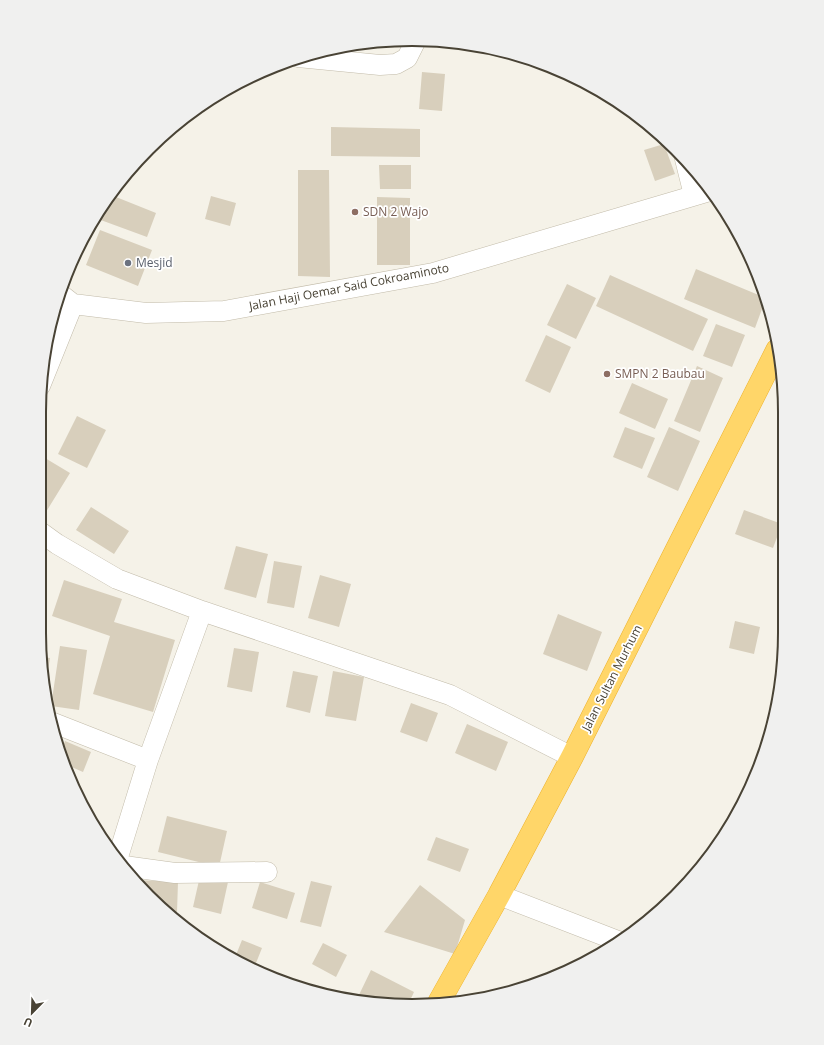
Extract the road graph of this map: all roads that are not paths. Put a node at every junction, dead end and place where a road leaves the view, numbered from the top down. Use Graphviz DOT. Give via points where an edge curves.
graph roads {
  1 [pos="413,46"];
  2 [pos="313,59"];
  3 [pos="697,183"];
  4 [pos="702,193"];
  5 [pos="66,298"];
  6 [pos="55,338"];
  7 [pos="52,349"];
  8 [pos="774,357"];
  9 [pos="46,536"];
  10 [pos="202,610"];
  11 [pos="57,724"];
  12 [pos="572,757"];
  13 [pos="148,760"];
  14 [pos="119,852"];
  15 [pos="131,867"];
  16 [pos="267,872"];
  17 [pos="499,895"];
  18 [pos="612,939"];
  19 [pos="442,998"];
  1 -- 2 [label="street" via="407,58 396,64"];
  3 -- 4 [label="street"];
  4 -- 5 [label="street, Jalan Haji Oemar Said Cokroaminoto" via="433,273 224,311 146,313"];
  5 -- 6 [label="street"];
  6 -- 7 [label="street"];
  8 -- 12 [label="highway, Jalan Sultan Murhum"];
  9 -- 10 [label="street" via="117,579"];
  10 -- 12 [label="street" via="450,694"];
  10 -- 13 [label="street"];
  11 -- 13 [label="street"];
  12 -- 17 [label="highway, Jalan Sultan Murhum"];
  13 -- 14 [label="street"];
  15 -- 16 [label="street" via="175,873"];
  17 -- 18 [label="street"];
  17 -- 19 [label="highway, Jalan Sultan Murhum"];
}
